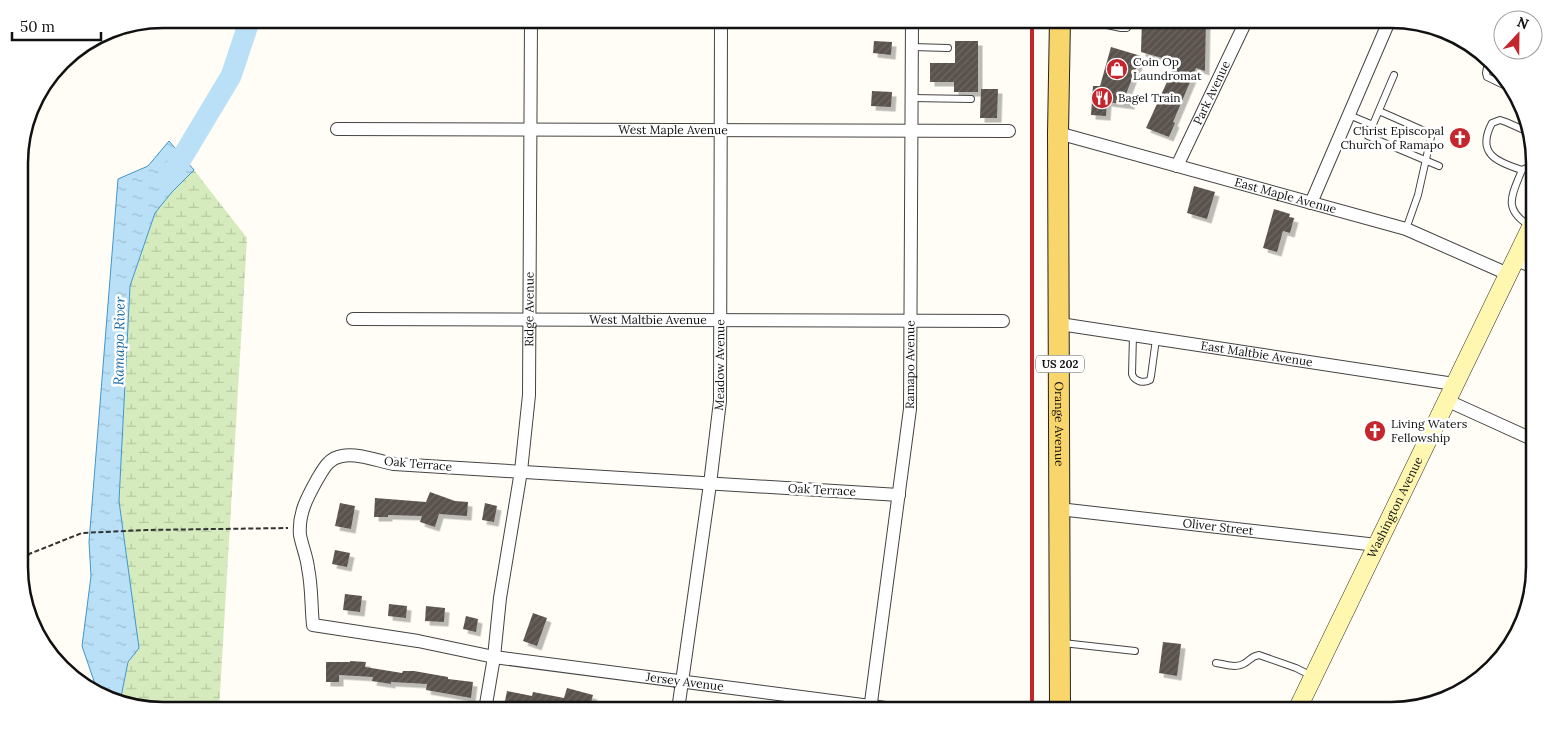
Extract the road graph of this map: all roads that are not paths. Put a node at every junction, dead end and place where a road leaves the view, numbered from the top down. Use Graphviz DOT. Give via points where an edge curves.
graph roads {
  1 [pos="531,28"];
  2 [pos="721,28"];
  3 [pos="912,28"];
  4 [pos="1060,28"];
  5 [pos="1243,28"];
  6 [pos="1386,28"];
  7 [pos="912,47"];
  8 [pos="948,48"];
  9 [pos="1487,68"];
  10 [pos="1394,75"];
  11 [pos="1500,83"];
  12 [pos="912,98"];
  13 [pos="971,99"];
  14 [pos="1379,110"];
  15 [pos="1349,114"];
  16 [pos="1373,125"];
  17 [pos="337,129"];
  18 [pos="1521,129"];
  19 [pos="529,130"];
  20 [pos="721,130"];
  21 [pos="912,130"];
  22 [pos="1009,131"];
  23 [pos="1058,132"];
  24 [pos="1426,160"];
  25 [pos="1177,166"];
  26 [pos="1439,166"];
  27 [pos="1526,168"];
  28 [pos="1522,170"];
  29 [pos="1311,203"];
  30 [pos="1526,222"];
  31 [pos="1406,229"];
  32 [pos="1526,237"];
  33 [pos="1512,266"];
  34 [pos="1526,267"];
  35 [pos="353,319"];
  36 [pos="529,319"];
  37 [pos="720,320"];
  38 [pos="1002,321"];
  39 [pos="911,322"];
  40 [pos="1060,324"];
  41 [pos="1134,335"];
  42 [pos="1156,339"];
  43 [pos="1454,384"];
  44 [pos="1446,400"];
  45 [pos="1526,436"];
  46 [pos="521,471"];
  47 [pos="710,484"];
  48 [pos="899,495"];
  49 [pos="1059,509"];
  50 [pos="1377,545"];
  51 [pos="1060,643"];
  52 [pos="1135,651"];
  53 [pos="494,657"];
  54 [pos="1216,663"];
  55 [pos="558,666"];
  56 [pos="1313,677"];
  57 [pos="682,682"];
  58 [pos="823,701"];
  59 [pos="871,701"];
  60 [pos="1060,701"];
  61 [pos="1301,701"];
  62 [pos="486,702"];
  63 [pos="679,702"];
  1 -- 19 [label="street, Ridge Avenue"];
  2 -- 20 [label="street, Meadow Avenue"];
  3 -- 7 [label="street, Ramapo Avenue"];
  4 -- 23 [label="main road, Orange Avenue / US 202"];
  5 -- 25 [label="street, Park Avenue"];
  6 -- 15 [label="street"];
  7 -- 8 [label="lane"];
  7 -- 12 [label="street, Ramapo Avenue"];
  9 -- 11 [label="lane" via="1487,77"];
  10 -- 14 [label="lane"];
  12 -- 13 [label="lane"];
  12 -- 21 [label="street, Ramapo Avenue"];
  14 -- 16 [label="lane"];
  14 -- 24 [label="lane" via="1429,133"];
  15 -- 16 [label="lane"];
  15 -- 29 [label="street"];
  16 -- 24 [label="lane" via="1368,136"];
  17 -- 19 [label="street, West Maple Avenue"];
  18 -- 28 [label="lane" via="1500,120 1492,123 1485,142 1490,155"];
  19 -- 20 [label="street, West Maple Avenue"];
  19 -- 36 [label="street, Ridge Avenue"];
  20 -- 21 [label="street, West Maple Avenue"];
  20 -- 37 [label="street, Meadow Avenue"];
  21 -- 22 [label="street, West Maple Avenue"];
  21 -- 39 [label="street, Ramapo Avenue"];
  23 -- 25 [label="street, East Maple Avenue"];
  23 -- 40 [label="main road, Orange Avenue / US 202"];
  24 -- 26 [label="lane"];
  24 -- 31 [label="lane"];
  25 -- 29 [label="street, East Maple Avenue"];
  27 -- 28 [label="lane"];
  28 -- 30 [label="lane" via="1512,204 1515,216"];
  29 -- 31 [label="street, East Maple Avenue"];
  31 -- 33 [label="street, East Maple Avenue"];
  32 -- 33 [label="street, Washington Avenue"];
  33 -- 34 [label="street, East Maple Avenue"];
  33 -- 43 [label="street, Washington Avenue"];
  35 -- 36 [label="street, West Maltbie Avenue"];
  36 -- 37 [label="street, West Maltbie Avenue"];
  36 -- 46 [label="street, Ridge Avenue" via="529,395"];
  37 -- 39 [label="street, West Maltbie Avenue"];
  37 -- 47 [label="street, Meadow Avenue" via="720,401"];
  38 -- 39 [label="street, West Maltbie Avenue"];
  39 -- 48 [label="street, Ramapo Avenue" via="910,408"];
  40 -- 41 [label="street, East Maltbie Avenue"];
  40 -- 49 [label="main road, Orange Avenue / US 202"];
  41 -- 42 [label="street, East Maltbie Avenue"];
  41 -- 42 [label="lane" via="1132,374 1144,382 1150,380"];
  42 -- 43 [label="street, East Maltbie Avenue"];
  43 -- 44 [label="street, Washington Avenue"];
  44 -- 45 [label="street"];
  44 -- 50 [label="street, Washington Avenue"];
  46 -- 47 [label="street, Oak Terrace"];
  46 -- 53 [label="street, Ridge Avenue" via="500,598"];
  46 -- 53 [label="street, Oak Terrace" via="394,464 340,456 325,465 301,514 300,536 308,568 313,625 418,641"];
  47 -- 48 [label="street, Oak Terrace"];
  47 -- 57 [label="street, Meadow Avenue"];
  48 -- 59 [label="street, Ramapo Avenue"];
  49 -- 50 [label="street, Oliver Street"];
  49 -- 51 [label="main road, Orange Avenue / US 202"];
  50 -- 56 [label="street, Washington Avenue"];
  51 -- 52 [label="lane"];
  51 -- 60 [label="main road, Orange Avenue / US 202"];
  53 -- 55 [label="street, Oak Terrace"];
  53 -- 62 [label="street, Ridge Avenue"];
  54 -- 56 [label="lane" via="1238,666 1259,655"];
  55 -- 57 [label="street, Jersey Avenue"];
  56 -- 61 [label="street, Washington Avenue"];
  57 -- 58 [label="street, Jersey Avenue"];
  57 -- 63 [label="street, Meadow Avenue"];
}
